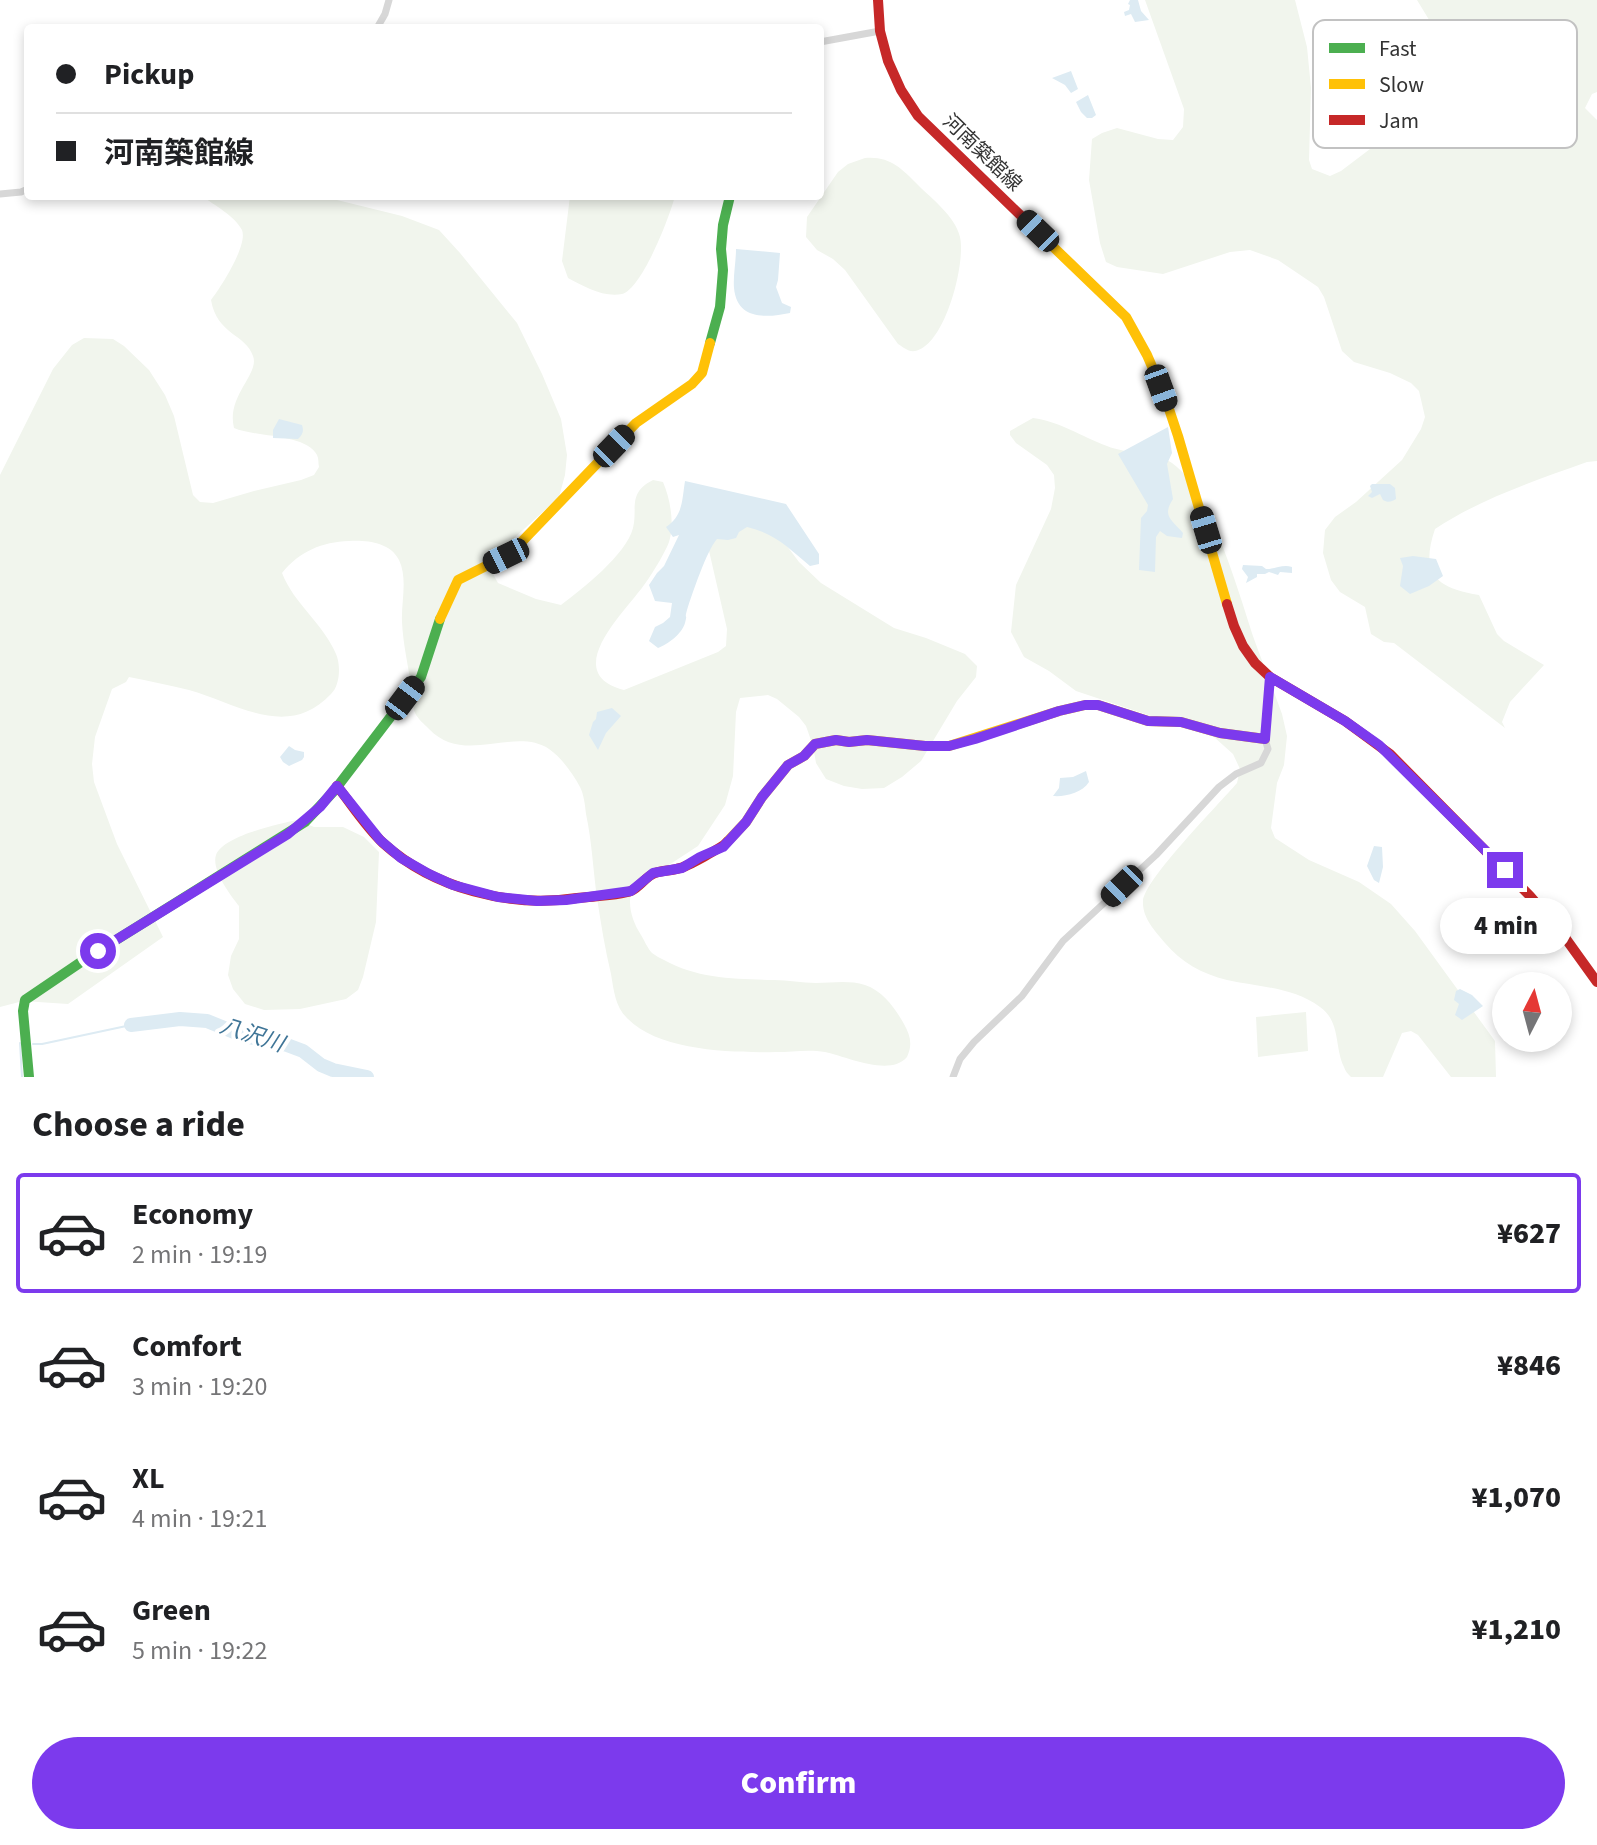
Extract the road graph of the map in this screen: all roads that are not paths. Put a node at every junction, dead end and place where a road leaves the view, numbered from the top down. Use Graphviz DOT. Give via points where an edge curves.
graph roads {
  1 [pos="389,0"];
  2 [pos="878,0"];
  3 [pos="379,24"];
  4 [pos="880,31"];
  5 [pos="824,41"];
  6 [pos="24,191"];
  7 [pos="0,194"];
  8 [pos="729,200"];
  9 [pos="1270,677"];
  10 [pos="1265,739"];
  11 [pos="337,786"];
  12 [pos="1597,982"];
  13 [pos="29,1077"];
  14 [pos="953,1077"];
  1 -- 3 [label="street"];
  2 -- 4 [label="street, 河南築館線"];
  4 -- 5 [label="street"];
  4 -- 9 [label="street, 河南築館線" via="891,71 918,116 1126,317 1140,339 1178,435 1234,626 1255,663"];
  6 -- 7 [label="street"];
  8 -- 11 [label="street" via="720,307 702,373 636,423 510,554 458,580 421,677"];
  9 -- 10 [label="street"];
  9 -- 12 [label="street, 河南築館線" via="1390,754 1530,896"];
  10 -- 11 [label="street" via="1181,722 1148,721 1085,705 949,746 867,740 815,744 788,765 723,847 682,868 653,873 631,891 566,900 498,897 429,874 380,840"];
  10 -- 14 [label="street" via="1268,749 1261,763 1219,787 1156,855 1063,941 1022,996 960,1059"];
  11 -- 13 [label="street" via="288,834 28,997 23,1011"];
}
